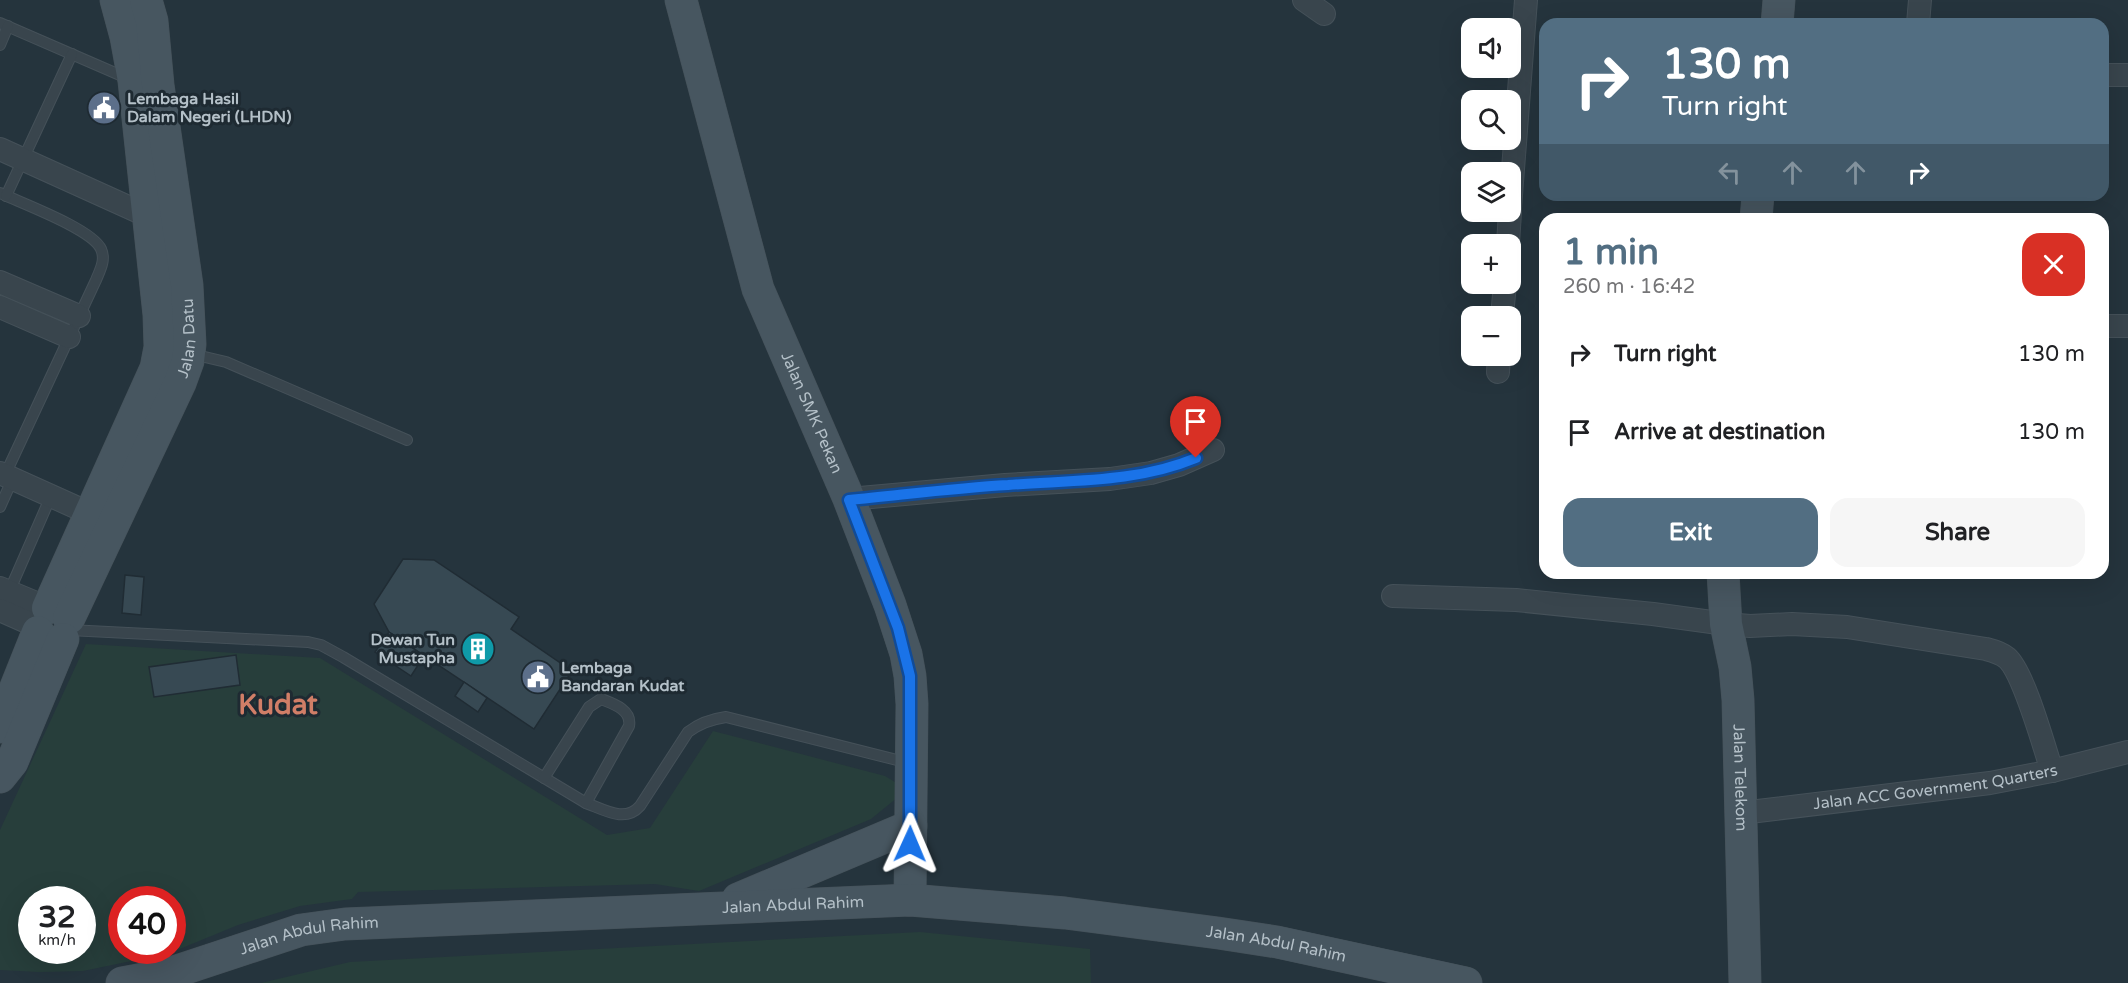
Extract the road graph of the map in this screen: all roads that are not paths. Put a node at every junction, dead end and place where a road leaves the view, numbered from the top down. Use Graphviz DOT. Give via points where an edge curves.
graph roads {
  1 [pos="116,0"];
  2 [pos="146,0"];
  3 [pos="681,0"];
  4 [pos="1304,0"];
  5 [pos="1526,0"];
  6 [pos="1779,0"];
  7 [pos="1920,0"];
  8 [pos="1324,14"];
  9 [pos="1778,18"];
  10 [pos="1918,18"];
  11 [pos="4,25"];
  12 [pos="0,45"];
  13 [pos="72,54"];
  14 [pos="2109,75"];
  15 [pos="2128,75"];
  16 [pos="146,83"];
  17 [pos="151,122"];
  18 [pos="0,149"];
  19 [pos="23,160"];
  20 [pos="1514,162"];
  21 [pos="3,194"];
  22 [pos="148,216"];
  23 [pos="0,282"];
  24 [pos="0,307"];
  25 [pos="79,316"];
  26 [pos="2109,326"];
  27 [pos="2128,327"];
  28 [pos="69,337"];
  29 [pos="189,354"];
  30 [pos="407,440"];
  31 [pos="1213,450"];
  32 [pos="6,475"];
  33 [pos="51,496"];
  34 [pos="849,500"];
  35 [pos="0,507"];
  36 [pos="91,514"];
  37 [pos="1723,579"];
  38 [pos="3,596"];
  39 [pos="1394,596"];
  40 [pos="1726,624"];
  41 [pos="54,625"];
  42 [pos="0,727"];
  43 [pos="2128,752"];
  44 [pos="911,764"];
  45 [pos="2052,771"];
  46 [pos="0,777"];
  47 [pos="544,778"];
  48 [pos="586,803"];
  49 [pos="1741,813"];
  50 [pos="910,826"];
  51 [pos="910,900"];
  52 [pos="720,907"];
  53 [pos="122,983"];
  54 [pos="1466,983"];
  55 [pos="1745,983"];
  1 -- 16 [label="main road, Jalan Datu" via="126,37"];
  2 -- 16 [label="main road, Jalan Datu" via="152,21"];
  3 -- 34 [label="main road, Jalan SMK Pekan" via="758,289"];
  4 -- 8 [label="street"];
  5 -- 20 [label="street"];
  6 -- 9 [label="main road"];
  7 -- 10 [label="street"];
  11 -- 12 [label="lane"];
  11 -- 13 [label="lane"];
  13 -- 16 [label="lane"];
  13 -- 19 [label="lane"];
  14 -- 15 [label="street"];
  16 -- 17 [label="main road, Jalan Datu"];
  17 -- 22 [label="main road, Jalan Datu"];
  17 -- 29 [label="main road, Jalan Datu" via="187,285"];
  18 -- 19 [label="street"];
  19 -- 21 [label="lane"];
  19 -- 22 [label="street"];
  21 -- 25 [label="lane" via="65,223 101,248 102,263"];
  22 -- 36 [label="main road, Jalan Datu" via="159,315 156,368"];
  23 -- 25 [label="street"];
  24 -- 28 [label="street"];
  25 -- 28 [label="lane"];
  26 -- 27 [label="street"];
  28 -- 32 [label="lane"];
  29 -- 30 [label="lane" via="226,362"];
  29 -- 41 [label="main road, Jalan Datu" via="180,383"];
  31 -- 34 [label="street" via="1151,473"];
  32 -- 33 [label="street"];
  32 -- 35 [label="lane"];
  33 -- 36 [label="street"];
  33 -- 38 [label="lane"];
  34 -- 44 [label="main road, Jalan SMK Pekan" via="906,654 912,704"];
  36 -- 41 [label="main road, Jalan Datu"];
  37 -- 40 [label="main road, Jalan Telekom"];
  38 -- 41 [label="street"];
  39 -- 40 [label="street" via="1516,600"];
  40 -- 45 [label="street" via="1847,627 2000,654 2015,668"];
  40 -- 49 [label="main road, Jalan Telekom" via="1737,689"];
  41 -- 42 [label="main road, Jalan Datu"];
  41 -- 46 [label="main road, Jalan Datu" via="12,762"];
  41 -- 47 [label="lane" via="321,645"];
  43 -- 45 [label="street, Jalan ACC Government Quarters"];
  44 -- 48 [label="lane" via="726,717 716,718 688,732 635,811 622,816"];
  44 -- 50 [label="main road, Jalan SMK Pekan"];
  45 -- 49 [label="street, Jalan ACC Government Quarters" via="1990,783"];
  47 -- 48 [label="lane"];
  47 -- 48 [label="lane" via="589,707 602,699 615,704 627,713 629,726"];
  49 -- 55 [label="main road, Jalan Telekom"];
  50 -- 51 [label="main road, Jalan SMK Pekan"];
  50 -- 52 [label="main road"];
  51 -- 52 [label="main road, Jalan Abdul Rahim"];
  51 -- 54 [label="main road, Jalan Abdul Rahim" via="1065,913 1218,933"];
  52 -- 53 [label="main road, Jalan Abdul Rahim" via="345,924 301,930 165,975"];
}
